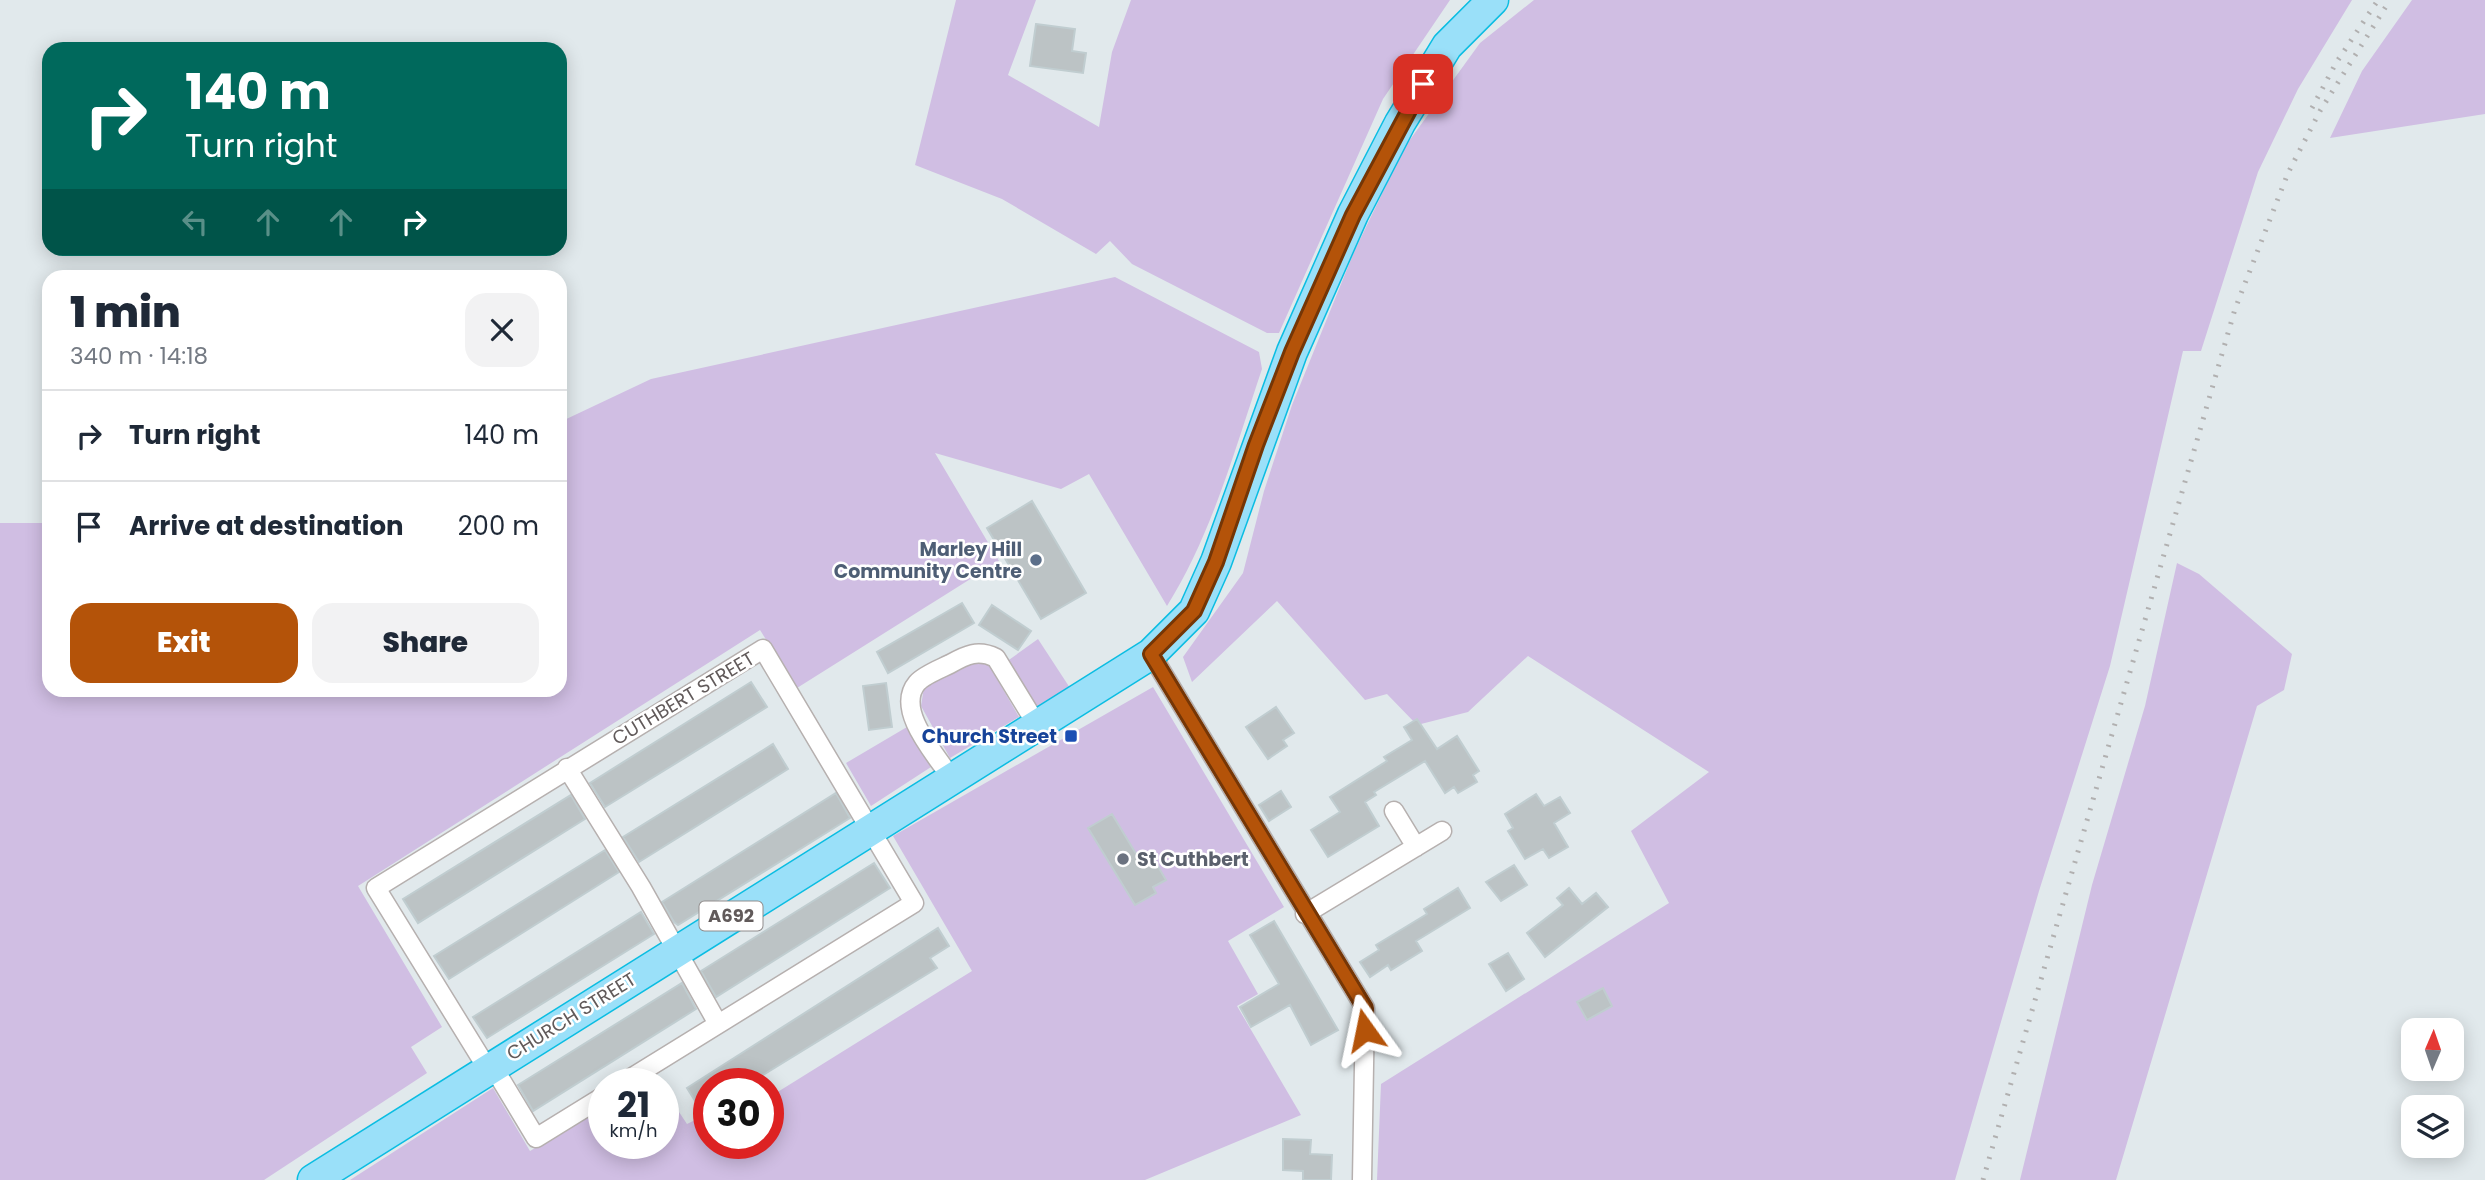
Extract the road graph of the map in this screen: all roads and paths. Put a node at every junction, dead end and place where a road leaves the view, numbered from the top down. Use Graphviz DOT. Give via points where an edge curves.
graph roads {
  1 [pos="1493,0"];
  2 [pos="1151,654"];
  3 [pos="1037,726"];
  4 [pos="567,768"];
  5 [pos="952,779"];
  6 [pos="1394,811"];
  7 [pos="871,828"];
  8 [pos="1442,831"];
  9 [pos="1416,847"];
  10 [pos="1306,914"];
  11 [pos="677,950"];
  12 [pos="718,1024"];
  13 [pos="489,1067"];
  14 [pos="647,1068"];
  15 [pos="588,1106"];
  16 [pos="313,1180"];
  17 [pos="1362,1180"];
  1 -- 2 [label="highway, A692" via="1447,46 1394,134 1292,352 1194,611"];
  2 -- 3 [label="highway, CHURCH STREET / A692"];
  2 -- 10 [label="street"];
  3 -- 5 [label="highway, CHURCH STREET / A692"];
  3 -- 5 [label="street" via="996,658 985,652 968,654 918,682 911,695 910,716"];
  4 -- 7 [label="street, CUTHBERT STREET" via="763,649"];
  4 -- 11 [label="street"];
  4 -- 13 [label="street, CUTHBERT STREET" via="376,888"];
  5 -- 7 [label="highway, CHURCH STREET / A692"];
  6 -- 9 [label="street"];
  7 -- 11 [label="highway, CHURCH STREET / A692"];
  7 -- 12 [label="street" via="914,903"];
  8 -- 9 [label="street"];
  9 -- 10 [label="street"];
  10 -- 17 [label="street" via="1365,1008"];
  11 -- 12 [label="street"];
  11 -- 13 [label="highway, CHURCH STREET / A692"];
  12 -- 14 [label="street"];
  13 -- 15 [label="street" via="536,1138"];
  13 -- 16 [label="highway, CHURCH STREET / A692"];
}
